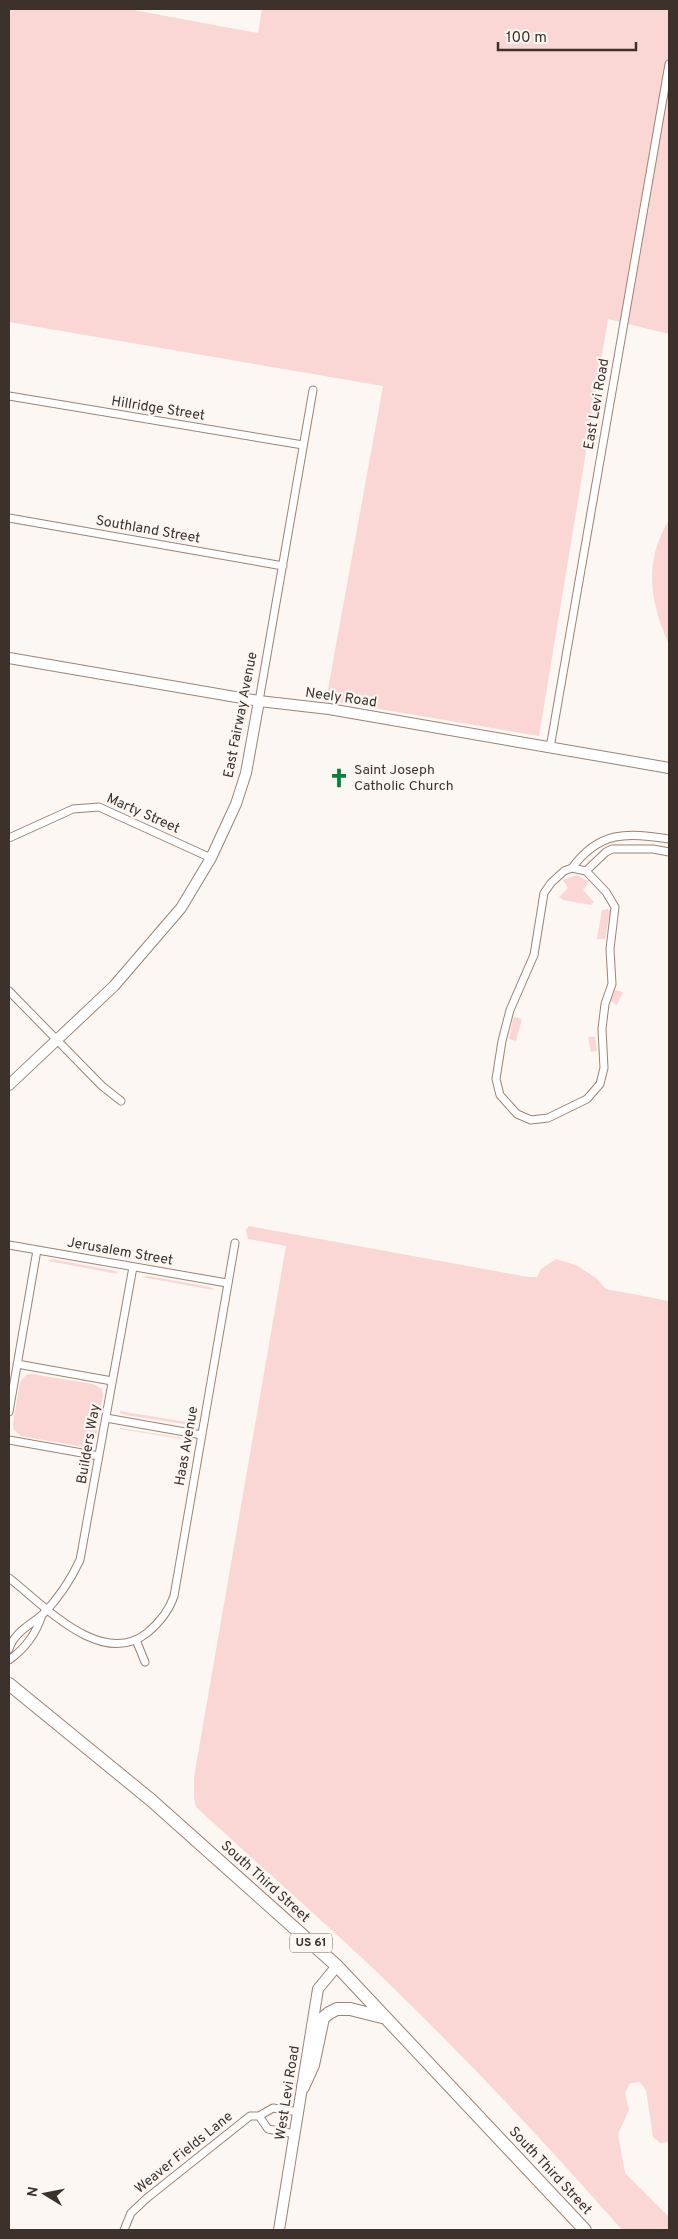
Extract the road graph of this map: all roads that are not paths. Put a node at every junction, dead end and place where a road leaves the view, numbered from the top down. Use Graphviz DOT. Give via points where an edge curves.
graph roads {
  1 [pos="669,64"];
  2 [pos="313,390"];
  3 [pos="9,396"];
  4 [pos="303,445"];
  5 [pos="9,518"];
  6 [pos="283,566"];
  7 [pos="9,658"];
  8 [pos="259,702"];
  9 [pos="550,748"];
  10 [pos="669,768"];
  11 [pos="9,838"];
  12 [pos="668,839"];
  13 [pos="666,851"];
  14 [pos="211,858"];
  15 [pos="572,868"];
  16 [pos="586,870"];
  17 [pos="9,990"];
  18 [pos="56,1040"];
  19 [pos="9,1085"];
  20 [pos="122,1101"];
  21 [pos="235,1243"];
  22 [pos="9,1245"];
  23 [pos="37,1250"];
  24 [pos="133,1267"];
  25 [pos="227,1283"];
  26 [pos="17,1364"];
  27 [pos="112,1381"];
  28 [pos="10,1402"];
  29 [pos="9,1412"];
  30 [pos="106,1418"];
  31 [pos="202,1434"];
  32 [pos="9,1440"];
  33 [pos="99,1456"];
  34 [pos="9,1578"];
  35 [pos="47,1608"];
  36 [pos="42,1614"];
  37 [pos="136,1640"];
  38 [pos="9,1649"];
  39 [pos="9,1660"];
  40 [pos="145,1662"];
  41 [pos="9,1684"];
  42 [pos="337,1966"];
  43 [pos="386,2018"];
  44 [pos="303,2087"];
  45 [pos="298,2112"];
  46 [pos="259,2116"];
  47 [pos="295,2134"];
  48 [pos="124,2230"];
  49 [pos="279,2230"];
  50 [pos="585,2230"];
  1 -- 9 [label="street, East Levi Road"];
  2 -- 4 [label="street, East Fairway Avenue"];
  3 -- 4 [label="street, Hillridge Street"];
  4 -- 6 [label="street, East Fairway Avenue"];
  5 -- 6 [label="street, Southland Street"];
  6 -- 8 [label="street, East Fairway Avenue"];
  7 -- 8 [label="street, Neely Road"];
  8 -- 9 [label="street, Neely Road" via="329,709"];
  8 -- 14 [label="street, East Fairway Avenue" via="246,773 236,804"];
  9 -- 10 [label="street, Neely Road"];
  11 -- 14 [label="street, Marty Street" via="73,809 99,807"];
  12 -- 13 [label="street"];
  12 -- 15 [label="street" via="612,836 604,839"];
  13 -- 16 [label="street" via="612,849"];
  14 -- 18 [label="street, East Fairway Avenue" via="181,908 157,938 114,986"];
  15 -- 16 [label="street"];
  15 -- 16 [label="street" via="564,871 544,893 534,955 510,1010 502,1041 496,1079 500,1095 517,1114 531,1120 548,1118 587,1099 600,1084 603,1074 602,1029 612,984 610,942 615,907"];
  17 -- 18 [label="street"];
  18 -- 19 [label="street, East Fairway Avenue"];
  18 -- 20 [label="street" via="102,1086"];
  21 -- 25 [label="street, Haas Avenue"];
  22 -- 23 [label="street, Jerusalem Street"];
  23 -- 24 [label="street, Jerusalem Street"];
  23 -- 26 [label="street"];
  24 -- 25 [label="street, Jerusalem Street"];
  24 -- 27 [label="street, Builders Way"];
  25 -- 31 [label="street, Haas Avenue"];
  26 -- 27 [label="street"];
  26 -- 28 [label="street"];
  27 -- 30 [label="street, Builders Way"];
  28 -- 29 [label="street"];
  30 -- 31 [label="street"];
  30 -- 33 [label="street, Builders Way"];
  31 -- 37 [label="street, Haas Avenue" via="174,1596 163,1617"];
  32 -- 33 [label="street"];
  33 -- 35 [label="street, Builders Way" via="80,1560"];
  34 -- 35 [label="street"];
  35 -- 36 [label="street, Builders Way"];
  35 -- 37 [label="street" via="90,1638 118,1643"];
  36 -- 38 [label="street, Builders Way" via="27,1624"];
  36 -- 39 [label="street, Builders Way" via="37,1630 20,1652"];
  37 -- 40 [label="street"];
  41 -- 42 [label="highway, South Third Street / US 61" via="151,1800"];
  42 -- 43 [label="highway, South Third Street / US 61"];
  42 -- 44 [label="street, West Levi Road" via="318,1989"];
  43 -- 44 [label="highway" via="350,2009 329,2013 323,2018 313,2065"];
  43 -- 50 [label="highway, South Third Street / US 61"];
  44 -- 45 [label="street, West Levi Road"];
  45 -- 46 [label="street, Weaver Fields Lane" via="273,2108"];
  45 -- 47 [label="street, West Levi Road"];
  46 -- 47 [label="street" via="268,2130"];
  46 -- 48 [label="street, Weaver Fields Lane" via="250,2116 147,2198 131,2213"];
  47 -- 49 [label="street, West Levi Road"];
}
